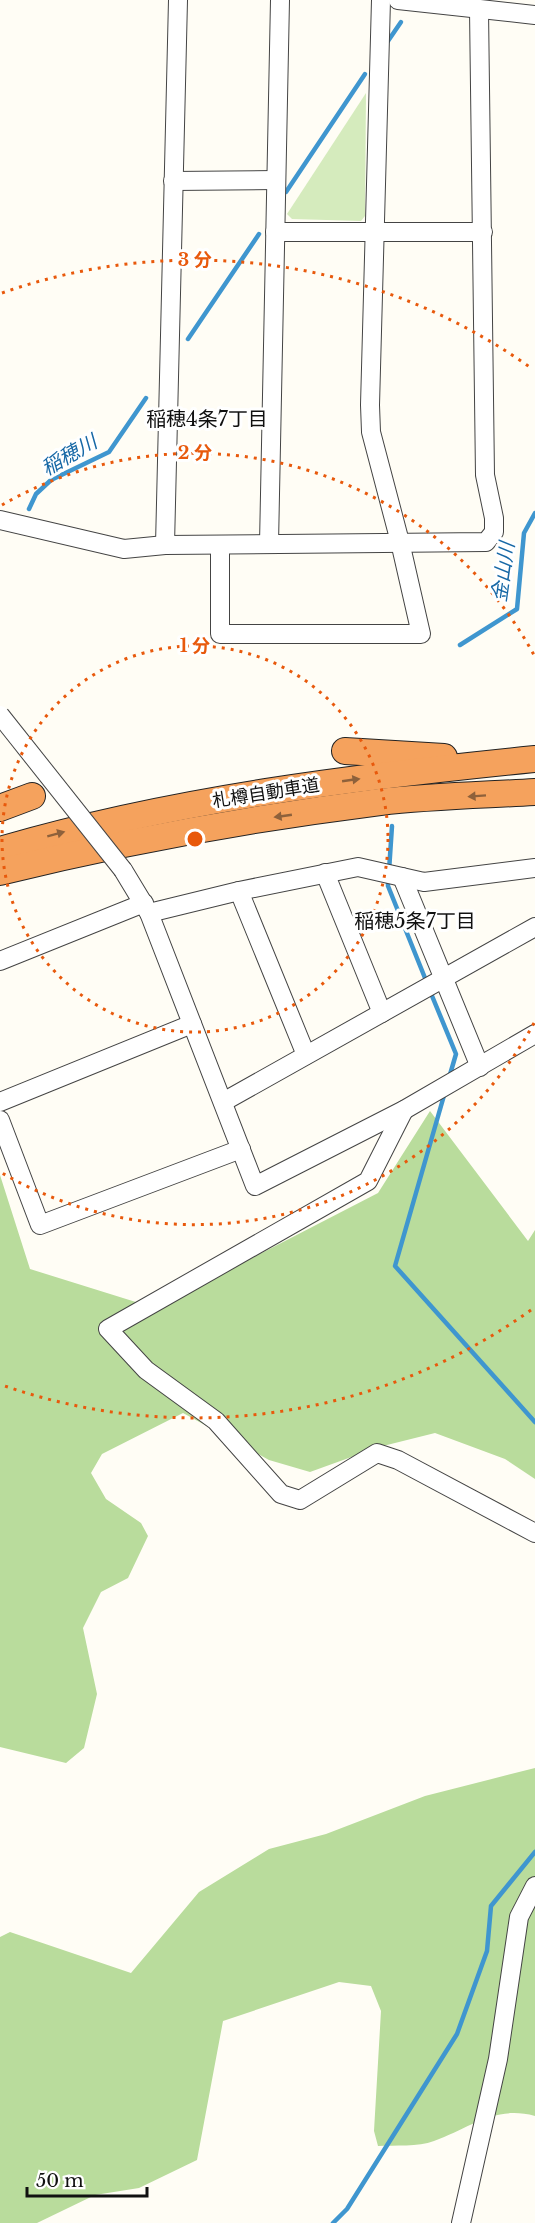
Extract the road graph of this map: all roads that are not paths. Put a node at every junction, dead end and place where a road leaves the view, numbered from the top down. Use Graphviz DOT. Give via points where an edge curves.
graph roads {
  1 [pos="178,0"];
  2 [pos="280,0"];
  3 [pos="381,0"];
  4 [pos="398,0"];
  5 [pos="403,0"];
  6 [pos="480,10"];
  7 [pos="535,15"];
  8 [pos="276,180"];
  9 [pos="173,181"];
  10 [pos="275,232"];
  11 [pos="375,232"];
  12 [pos="483,232"];
  13 [pos="0,520"];
  14 [pos="400,542"];
  15 [pos="269,544"];
  16 [pos="165,545"];
  17 [pos="220,545"];
  18 [pos="0,715"];
  19 [pos="345,751"];
  20 [pos="535,759"];
  21 [pos="506,762"];
  22 [pos="535,792"];
  23 [pos="32,796"];
  24 [pos="0,808"];
  25 [pos="0,849"];
  26 [pos="535,868"];
  27 [pos="0,872"];
  28 [pos="325,873"];
  29 [pos="401,877"];
  30 [pos="239,891"];
  31 [pos="147,908"];
  32 [pos="535,927"];
  33 [pos="0,961"];
  34 [pos="440,979"];
  35 [pos="381,1013"];
  36 [pos="192,1024"];
  37 [pos="535,1034"];
  38 [pos="306,1055"];
  39 [pos="480,1067"];
  40 [pos="0,1102"];
  41 [pos="223,1102"];
  42 [pos="404,1110"];
  43 [pos="0,1120"];
  44 [pos="241,1149"];
  45 [pos="535,1533"];
  46 [pos="535,1886"];
  47 [pos="460,2223"];
  1 -- 9 [label="street"];
  2 -- 8 [label="street"];
  3 -- 11 [label="street"];
  4 -- 5 [label="street"];
  5 -- 6 [label="street"];
  6 -- 7 [label="street"];
  6 -- 12 [label="street"];
  8 -- 9 [label="street"];
  8 -- 10 [label="street"];
  9 -- 16 [label="street"];
  10 -- 11 [label="street"];
  10 -- 15 [label="street"];
  11 -- 12 [label="street"];
  11 -- 14 [label="street" via="371,432"];
  12 -- 14 [label="street" via="485,475 494,532 486,542"];
  13 -- 16 [label="street" via="124,549"];
  14 -- 15 [label="street"];
  14 -- 17 [label="street" via="422,634 220,634"];
  15 -- 17 [label="street"];
  16 -- 17 [label="street"];
  18 -- 31 [label="street, bridge" via="123,870"];
  19 -- 21 [label="highway"];
  20 -- 21 [label="highway, 札樽自動車道"];
  25 -- 21 [label="highway, 札樽自動車道, one-way" via="60,832 242,795"];
  22 -- 27 [label="highway, 札樽自動車道, one-way" via="382,802 250,821"];
  23 -- 24 [label="highway"];
  26 -- 29 [label="street" via="424,882"];
  28 -- 29 [label="street" via="358,867"];
  28 -- 30 [label="street"];
  28 -- 35 [label="street"];
  29 -- 34 [label="street"];
  30 -- 31 [label="street"];
  30 -- 38 [label="street"];
  31 -- 33 [label="street"];
  31 -- 36 [label="street"];
  32 -- 34 [label="street"];
  34 -- 35 [label="street"];
  34 -- 39 [label="street"];
  35 -- 38 [label="street"];
  36 -- 40 [label="street"];
  36 -- 41 [label="street"];
  37 -- 39 [label="street"];
  38 -- 41 [label="street"];
  39 -- 42 [label="street"];
  41 -- 44 [label="street"];
  42 -- 44 [label="street" via="255,1186"];
  42 -- 45 [label="street" via="368,1181 108,1329 146,1371 216,1421 281,1494 300,1500 377,1453 398,1460"];
  43 -- 44 [label="street" via="40,1225"];
  46 -- 47 [label="street" via="519,1917 498,2059"];
}
